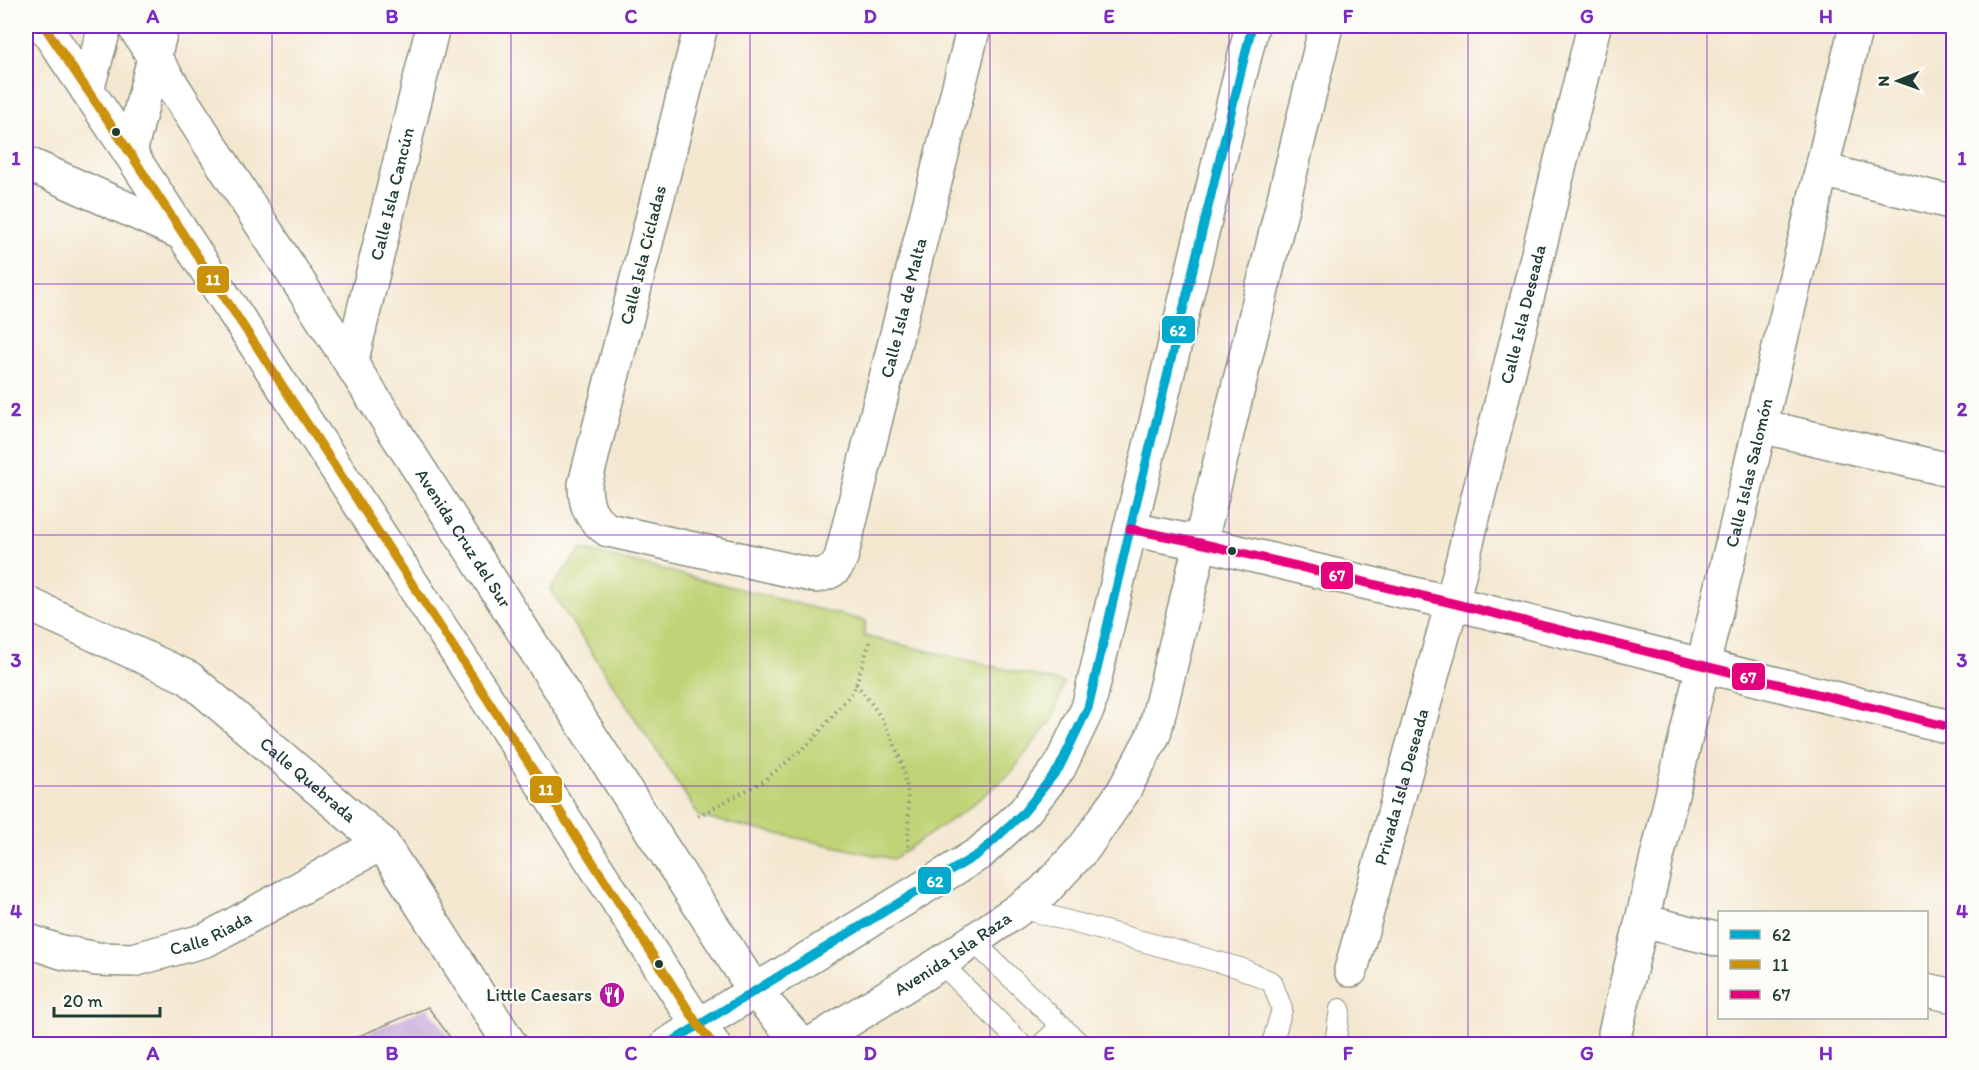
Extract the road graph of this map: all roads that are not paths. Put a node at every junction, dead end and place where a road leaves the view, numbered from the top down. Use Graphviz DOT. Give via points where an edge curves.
graph roads {
  1 [pos="44,26"];
  2 [pos="105,26"];
  3 [pos="134,26"];
  4 [pos="162,26"];
  5 [pos="433,26"];
  6 [pos="701,26"];
  7 [pos="974,26"];
  8 [pos="1252,26"];
  9 [pos="1326,26"];
  10 [pos="1594,26"];
  11 [pos="1856,26"];
  12 [pos="154,57"];
  13 [pos="87,90"];
  14 [pos="130,153"];
  15 [pos="26,163"];
  16 [pos="1822,170"];
  17 [pos="1953,203"];
  18 [pos="181,232"];
  19 [pos="351,363"];
  20 [pos="1760,426"];
  21 [pos="1953,471"];
  22 [pos="1130,529"];
  23 [pos="1200,543"];
  24 [pos="816,576"];
  25 [pos="26,603"];
  26 [pos="1452,603"];
  27 [pos="1703,666"];
  28 [pos="1953,728"];
  29 [pos="382,843"];
  30 [pos="1021,908"];
  31 [pos="1642,921"];
  32 [pos="26,940"];
  33 [pos="1718,940"];
  34 [pos="974,941"];
  35 [pos="941,963"];
  36 [pos="1351,970"];
  37 [pos="754,990"];
  38 [pos="1928,990"];
  39 [pos="1953,996"];
  40 [pos="1340,1009"];
  41 [pos="1061,1026"];
  42 [pos="1615,1033"];
  43 [pos="706,1035"];
  44 [pos="510,1044"];
  45 [pos="668,1044"];
  46 [pos="801,1044"];
  47 [pos="811,1044"];
  48 [pos="1021,1044"];
  49 [pos="1042,1044"];
  50 [pos="1080,1044"];
  51 [pos="1272,1044"];
  52 [pos="1335,1044"];
  1 -- 13 [label="street"];
  2 -- 13 [label="street"];
  3 -- 12 [label="street, Avenida Cruz del Sur"];
  4 -- 12 [label="street"];
  5 -- 19 [label="street, Calle Isla Cancún"];
  6 -- 24 [label="street, Calle Isla Cícladas" via="585,484 585,497 589,512 608,530"];
  7 -- 24 [label="street, Calle Isla de Malta" via="841,558 831,572"];
  8 -- 22 [label="street"];
  9 -- 23 [label="street, Avenida Isla Raza"];
  10 -- 26 [label="street, Calle Isla Deseada"];
  11 -- 16 [label="street, Calle Islas Salomón"];
  12 -- 14 [label="street"];
  12 -- 19 [label="street, Avenida Cruz del Sur"];
  13 -- 14 [label="street"];
  14 -- 18 [label="street"];
  15 -- 18 [label="street"];
  16 -- 17 [label="street"];
  16 -- 20 [label="street, Calle Islas Salomón"];
  18 -- 43 [label="street"];
  19 -- 37 [label="street, Avenida Cruz del Sur"];
  20 -- 21 [label="street"];
  20 -- 27 [label="street, Calle Islas Salomón"];
  22 -- 23 [label="street"];
  22 -- 37 [label="street" via="1088,708 1059,768 1024,812 980,853"];
  23 -- 26 [label="street"];
  23 -- 30 [label="street, Avenida Isla Raza" via="1154,734 1123,792 1084,848 1042,893"];
  25 -- 29 [label="street, Calle Quebrada" via="189,678"];
  26 -- 27 [label="street"];
  26 -- 36 [label="street, Privada Isla Deseada"];
  27 -- 28 [label="street"];
  27 -- 31 [label="street, Calle Islas Salomón"];
  29 -- 32 [label="street, Calle Riada" via="206,940 133,960 97,959"];
  29 -- 44 [label="street, Calle Quebrada"];
  30 -- 34 [label="street, Avenida Isla Raza"];
  30 -- 51 [label="lane" via="1240,968 1272,982 1282,1009"];
  31 -- 33 [label="street"];
  31 -- 42 [label="street, Calle Islas Salomón"];
  34 -- 35 [label="street, Avenida Isla Raza"];
  34 -- 41 [label="lane"];
  35 -- 47 [label="street, Avenida Isla Raza"];
  35 -- 48 [label="lane"];
  37 -- 43 [label="street"];
  37 -- 46 [label="street, Avenida Cruz del Sur"];
  38 -- 39 [label="street"];
  40 -- 52 [label="lane"];
  41 -- 49 [label="lane"];
  41 -- 50 [label="lane"];
  43 -- 45 [label="street"];
}
